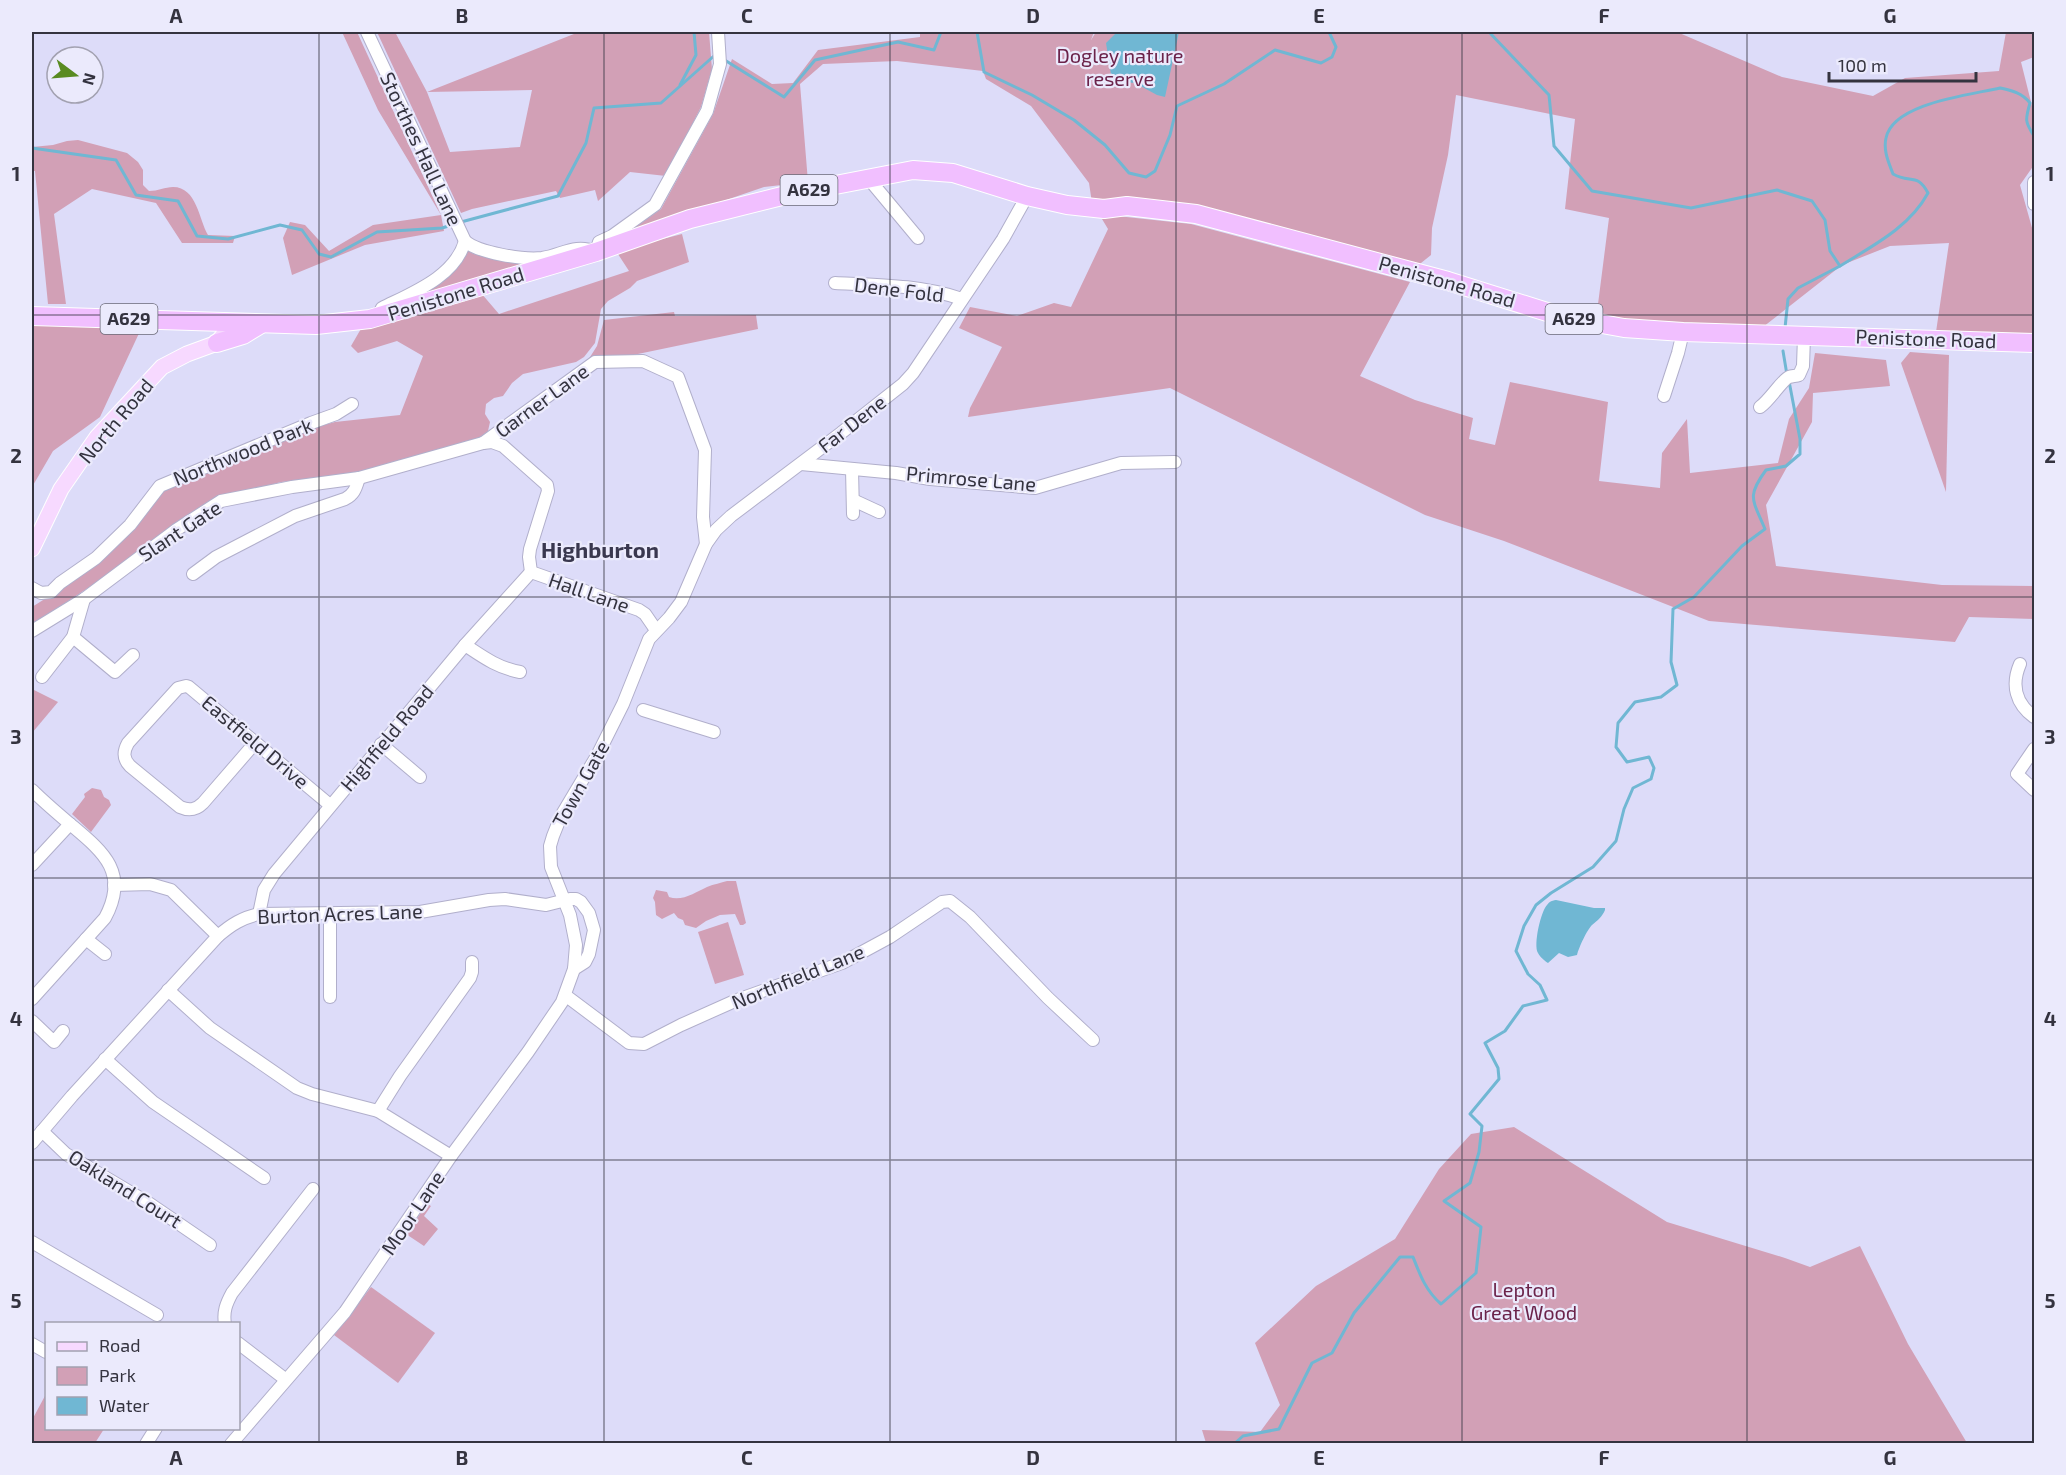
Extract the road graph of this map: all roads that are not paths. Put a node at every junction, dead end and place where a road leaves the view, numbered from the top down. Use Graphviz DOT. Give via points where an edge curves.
graph roads {
  1 [pos="366,32"];
  2 [pos="718,32"];
  3 [pos="868,178"];
  4 [pos="2034,182"];
  5 [pos="1027,196"];
  6 [pos="2034,204"];
  7 [pos="463,237"];
  8 [pos="918,238"];
  9 [pos="596,252"];
  10 [pos="835,283"];
  11 [pos="962,299"];
  12 [pos="32,316"];
  13 [pos="376,318"];
  14 [pos="226,322"];
  15 [pos="262,324"];
  16 [pos="1683,332"];
  17 [pos="1804,336"];
  18 [pos="217,343"];
  19 [pos="2034,343"];
  20 [pos="1664,396"];
  21 [pos="352,404"];
  22 [pos="1760,407"];
  23 [pos="483,443"];
  24 [pos="1175,462"];
  25 [pos="801,464"];
  26 [pos="852,469"];
  27 [pos="359,478"];
  28 [pos="853,500"];
  29 [pos="879,512"];
  30 [pos="853,514"];
  31 [pos="706,544"];
  32 [pos="32,546"];
  33 [pos="531,572"];
  34 [pos="193,574"];
  35 [pos="32,588"];
  36 [pos="84,599"];
  37 [pos="656,630"];
  38 [pos="32,631"];
  39 [pos="73,637"];
  40 [pos="465,645"];
  41 [pos="134,655"];
  42 [pos="2020,664"];
  43 [pos="520,672"];
  44 [pos="42,677"];
  45 [pos="633,707"];
  46 [pos="2034,717"];
  47 [pos="714,732"];
  48 [pos="255,743"];
  49 [pos="381,744"];
  50 [pos="2034,749"];
  51 [pos="420,777"];
  52 [pos="2034,790"];
  53 [pos="33,794"];
  54 [pos="330,805"];
  55 [pos="69,824"];
  56 [pos="32,865"];
  57 [pos="114,885"];
  58 [pos="565,901"];
  59 [pos="330,913"];
  60 [pos="259,914"];
  61 [pos="219,936"];
  62 [pos="87,939"];
  63 [pos="105,954"];
  64 [pos="472,962"];
  65 [pos="574,969"];
  66 [pos="168,990"];
  67 [pos="34,992"];
  68 [pos="565,995"];
  69 [pos="330,997"];
  70 [pos="32,1021"];
  71 [pos="63,1031"];
  72 [pos="1093,1040"];
  73 [pos="105,1059"];
  74 [pos="378,1111"];
  75 [pos="42,1131"];
  76 [pos="32,1143"];
  77 [pos="451,1156"];
  78 [pos="264,1178"];
  79 [pos="313,1190"];
  80 [pos="32,1242"];
  81 [pos="210,1245"];
  82 [pos="157,1315"];
  83 [pos="225,1322"];
  84 [pos="240,1345"];
  85 [pos="285,1379"];
  86 [pos="155,1430"];
  87 [pos="146,1443"];
  88 [pos="231,1443"];
  1 -- 7 [label="street, Storthes Hall Lane"];
  2 -- 9 [label="street" via="720,64 707,111 655,205 599,242"];
  3 -- 5 [label="highway, Penistone Road / A629" via="913,170 953,173"];
  3 -- 8 [label="street"];
  3 -- 9 [label="highway, Penistone Road / A629" via="690,219"];
  4 -- 6 [label="street"];
  5 -- 11 [label="street, Far Dene"];
  5 -- 16 [label="highway, Penistone Road / A629" via="1067,206 1127,206 1196,214 1563,316 1624,328"];
  7 -- 9 [label="street, Storthes Hall Lane" via="479,249 531,258 584,247"];
  7 -- 13 [label="street" via="459,255 431,283 382,308"];
  9 -- 13 [label="highway, Penistone Road / A629"];
  10 -- 11 [label="street, Dene Fold" via="919,288"];
  11 -- 25 [label="street, Far Dene" via="903,384"];
  12 -- 14 [label="highway, Penistone Road / A629"];
  13 -- 15 [label="highway, Penistone Road / A629" via="316,325"];
  14 -- 15 [label="highway, Penistone Road / A629"];
  14 -- 18 [label="main road" via="226,331"];
  15 -- 18 [label="highway"];
  16 -- 17 [label="highway, Penistone Road / A629"];
  16 -- 20 [label="street"];
  17 -- 19 [label="highway, Penistone Road / A629"];
  17 -- 22 [label="street" via="1799,375 1788,378"];
  18 -- 32 [label="main road, North Road" via="162,367 97,437 61,489"];
  21 -- 35 [label="street, Northwood Park" via="160,486 130,525 96,558 51,592 41,593"];
  23 -- 27 [label="street, Slant Gate"];
  23 -- 31 [label="street, Garner Lane" via="595,362 643,361 678,377 705,450"];
  23 -- 33 [label="street, Hall Lane" via="503,446 547,485 530,549"];
  24 -- 26 [label="street, Primrose Lane" via="1120,463 1035,488"];
  25 -- 26 [label="street, Primrose Lane"];
  25 -- 31 [label="street, Far Dene" via="732,516"];
  26 -- 28 [label="street"];
  27 -- 34 [label="street, Slant Gate" via="352,495 295,516 216,557"];
  27 -- 36 [label="street, Slant Gate" via="221,501"];
  28 -- 29 [label="street"];
  28 -- 30 [label="street"];
  31 -- 37 [label="street, Far Dene" via="681,602"];
  33 -- 37 [label="street, Hall Lane" via="639,610"];
  33 -- 40 [label="street, Highfield Road"];
  36 -- 38 [label="street, Slant Gate"];
  36 -- 39 [label="street"];
  37 -- 45 [label="street, Town Gate" via="642,652"];
  39 -- 41 [label="street" via="115,672"];
  39 -- 44 [label="street"];
  40 -- 43 [label="street" via="492,663"];
  40 -- 49 [label="street, Highfield Road"];
  42 -- 46 [label="street" via="2015,685 2018,700"];
  45 -- 47 [label="street"];
  45 -- 58 [label="street, Town Gate" via="598,754 553,836 551,867"];
  48 -- 48 [label="street, Eastfield Drive" via="189,687 182,686 128,743 124,753 130,766 180,807 190,810 199,807"];
  48 -- 54 [label="street, Eastfield Drive"];
  49 -- 51 [label="street"];
  49 -- 54 [label="street, Highfield Road"];
  50 -- 52 [label="street" via="2017,774"];
  53 -- 55 [label="street"];
  54 -- 60 [label="street, Highfield Road" via="268,882"];
  55 -- 56 [label="street"];
  55 -- 57 [label="street" via="104,855"];
  57 -- 61 [label="street" via="150,884 171,890"];
  57 -- 62 [label="street" via="109,910"];
  58 -- 59 [label="street, Burton Acres Lane" via="546,906 505,899 420,912"];
  58 -- 65 [label="street, Moor Lane" via="575,934"];
  58 -- 65 [label="street, Moor Lane" via="581,902 594,930 585,962"];
  59 -- 60 [label="street, Burton Acres Lane"];
  59 -- 69 [label="street"];
  60 -- 61 [label="street, Burton Acres Lane" via="237,920"];
  61 -- 66 [label="street, Burton Acres Lane"];
  62 -- 63 [label="street"];
  62 -- 67 [label="street"];
  64 -- 74 [label="street" via="470,978"];
  65 -- 68 [label="street, Moor Lane"];
  66 -- 73 [label="street, Burton Acres Lane"];
  66 -- 74 [label="street" via="210,1028 297,1088"];
  68 -- 72 [label="street, Northfield Lane" via="629,1043 644,1044 738,1000 842,963 950,900"];
  68 -- 77 [label="street, Moor Lane"];
  70 -- 71 [label="street" via="54,1042"];
  73 -- 75 [label="street, Burton Acres Lane"];
  73 -- 78 [label="street" via="153,1102"];
  74 -- 77 [label="street"];
  75 -- 76 [label="street, Burton Acres Lane"];
  75 -- 81 [label="street, Oakland Court" via="66,1154"];
  77 -- 85 [label="street, Moor Lane" via="363,1289"];
  79 -- 83 [label="street" via="232,1293 225,1305"];
  80 -- 82 [label="street" via="129,1303"];
  84 -- 85 [label="street"];
  85 -- 88 [label="street, Moor Lane"];
  86 -- 87 [label="street"];
}
